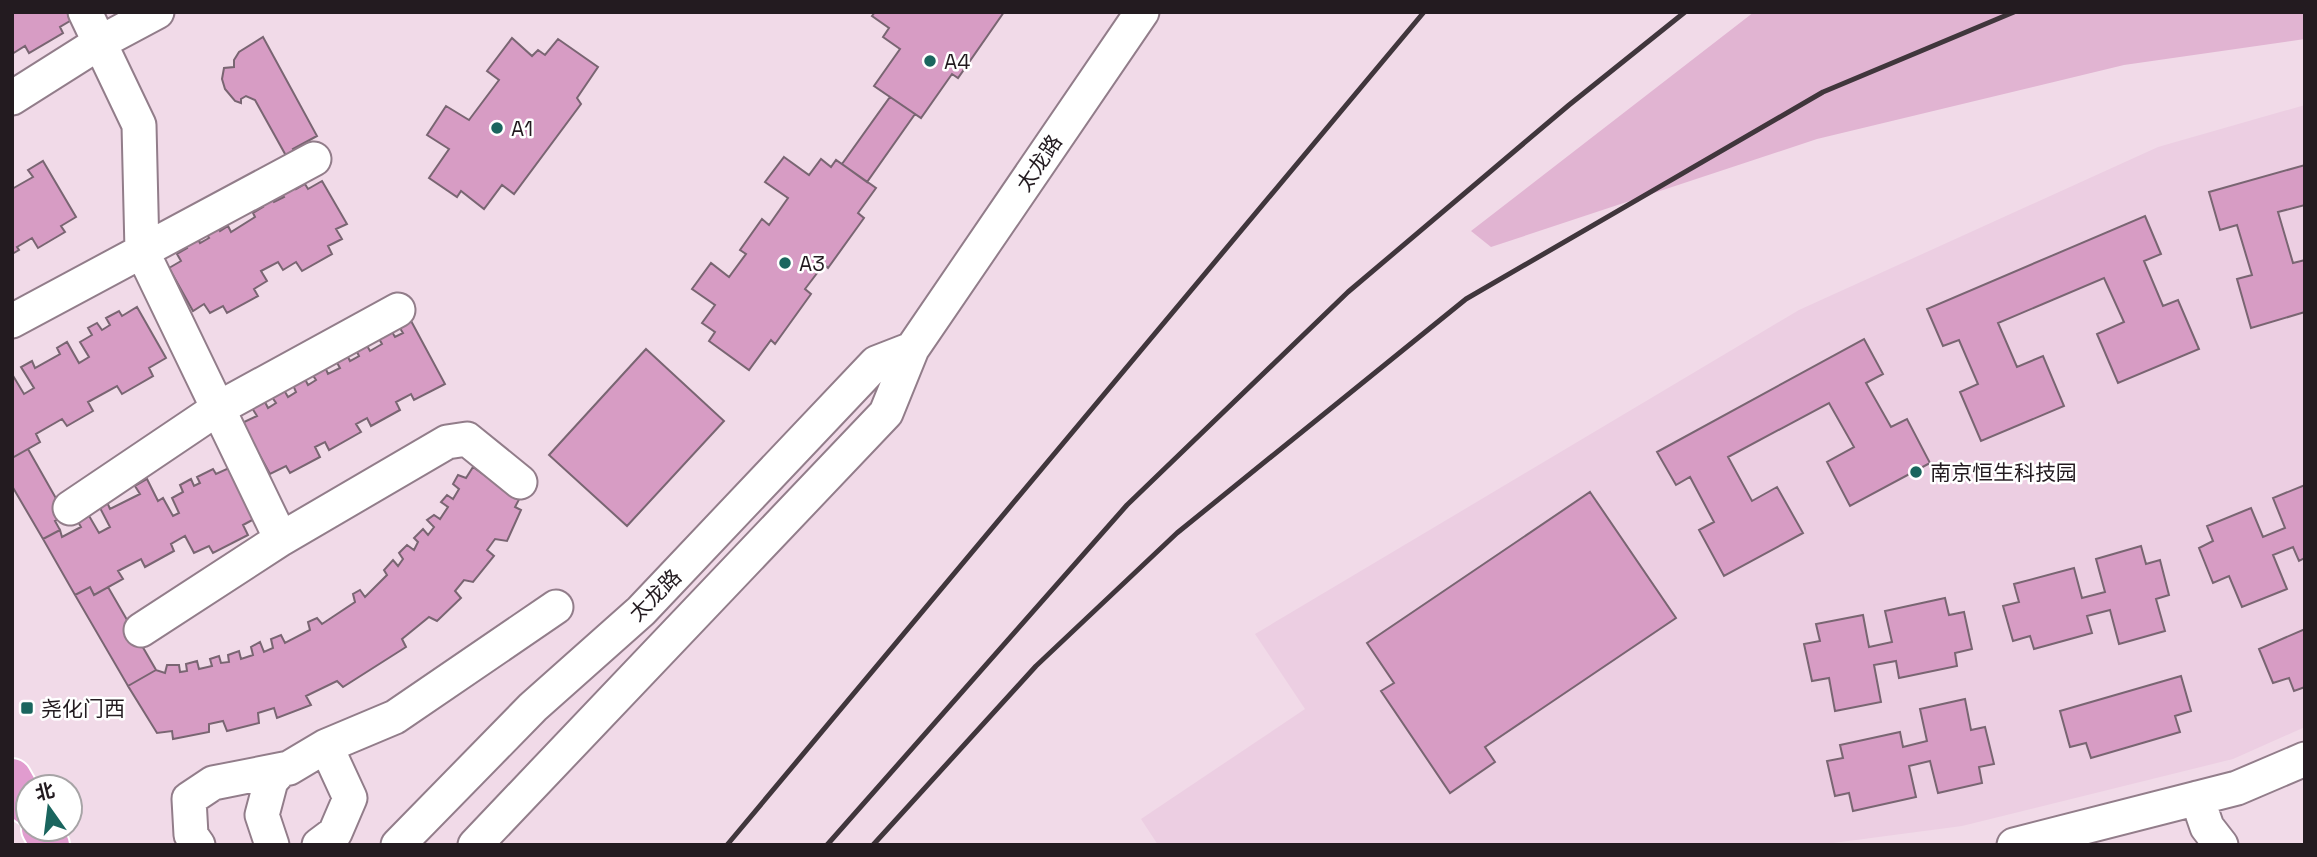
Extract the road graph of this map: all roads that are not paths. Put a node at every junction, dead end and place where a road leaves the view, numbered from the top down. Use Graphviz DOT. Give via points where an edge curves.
graph roads {
  1 [pos="85,12"];
  2 [pos="157,12"];
  3 [pos="1142,12"];
  4 [pos="99,43"];
  5 [pos="12,98"];
  6 [pos="314,159"];
  7 [pos="142,251"];
  8 [pos="398,310"];
  9 [pos="12,321"];
  10 [pos="912,349"];
  11 [pos="217,409"];
  12 [pos="520,482"];
  13 [pos="70,508"];
  14 [pos="281,539"];
  15 [pos="556,607"];
  16 [pos="141,630"];
  17 [pos="326,746"];
  18 [pos="2305,759"];
  19 [pos="281,770"];
  20 [pos="2197,798"];
  21 [pos="198,845"];
  22 [pos="272,845"];
  23 [pos="319,845"];
  24 [pos="398,845"];
  25 [pos="475,845"];
  26 [pos="2014,845"];
  27 [pos="2221,845"];
  1 -- 4 [label="street"];
  2 -- 4 [label="street"];
  3 -- 10 [label="street, 太龙路"];
  4 -- 5 [label="street"];
  4 -- 7 [label="street" via="139,125"];
  6 -- 7 [label="street"];
  7 -- 9 [label="street"];
  7 -- 11 [label="street"];
  8 -- 11 [label="street"];
  10 -- 24 [label="street, 太龙路" via="876,363 641,611 533,707"];
  10 -- 25 [label="street, 太龙路" via="886,413"];
  11 -- 13 [label="street"];
  11 -- 14 [label="street"];
  12 -- 14 [label="street" via="467,439 447,442"];
  14 -- 16 [label="street"];
  15 -- 17 [label="street" via="395,717"];
  17 -- 19 [label="street"];
  17 -- 23 [label="street" via="350,798 335,832"];
  18 -- 20 [label="street" via="2237,788"];
  19 -- 21 [label="street" via="213,783 189,799 191,835"];
  19 -- 22 [label="street" via="271,781 262,815"];
  20 -- 26 [label="street"];
  20 -- 27 [label="street" via="2207,827"];
}
